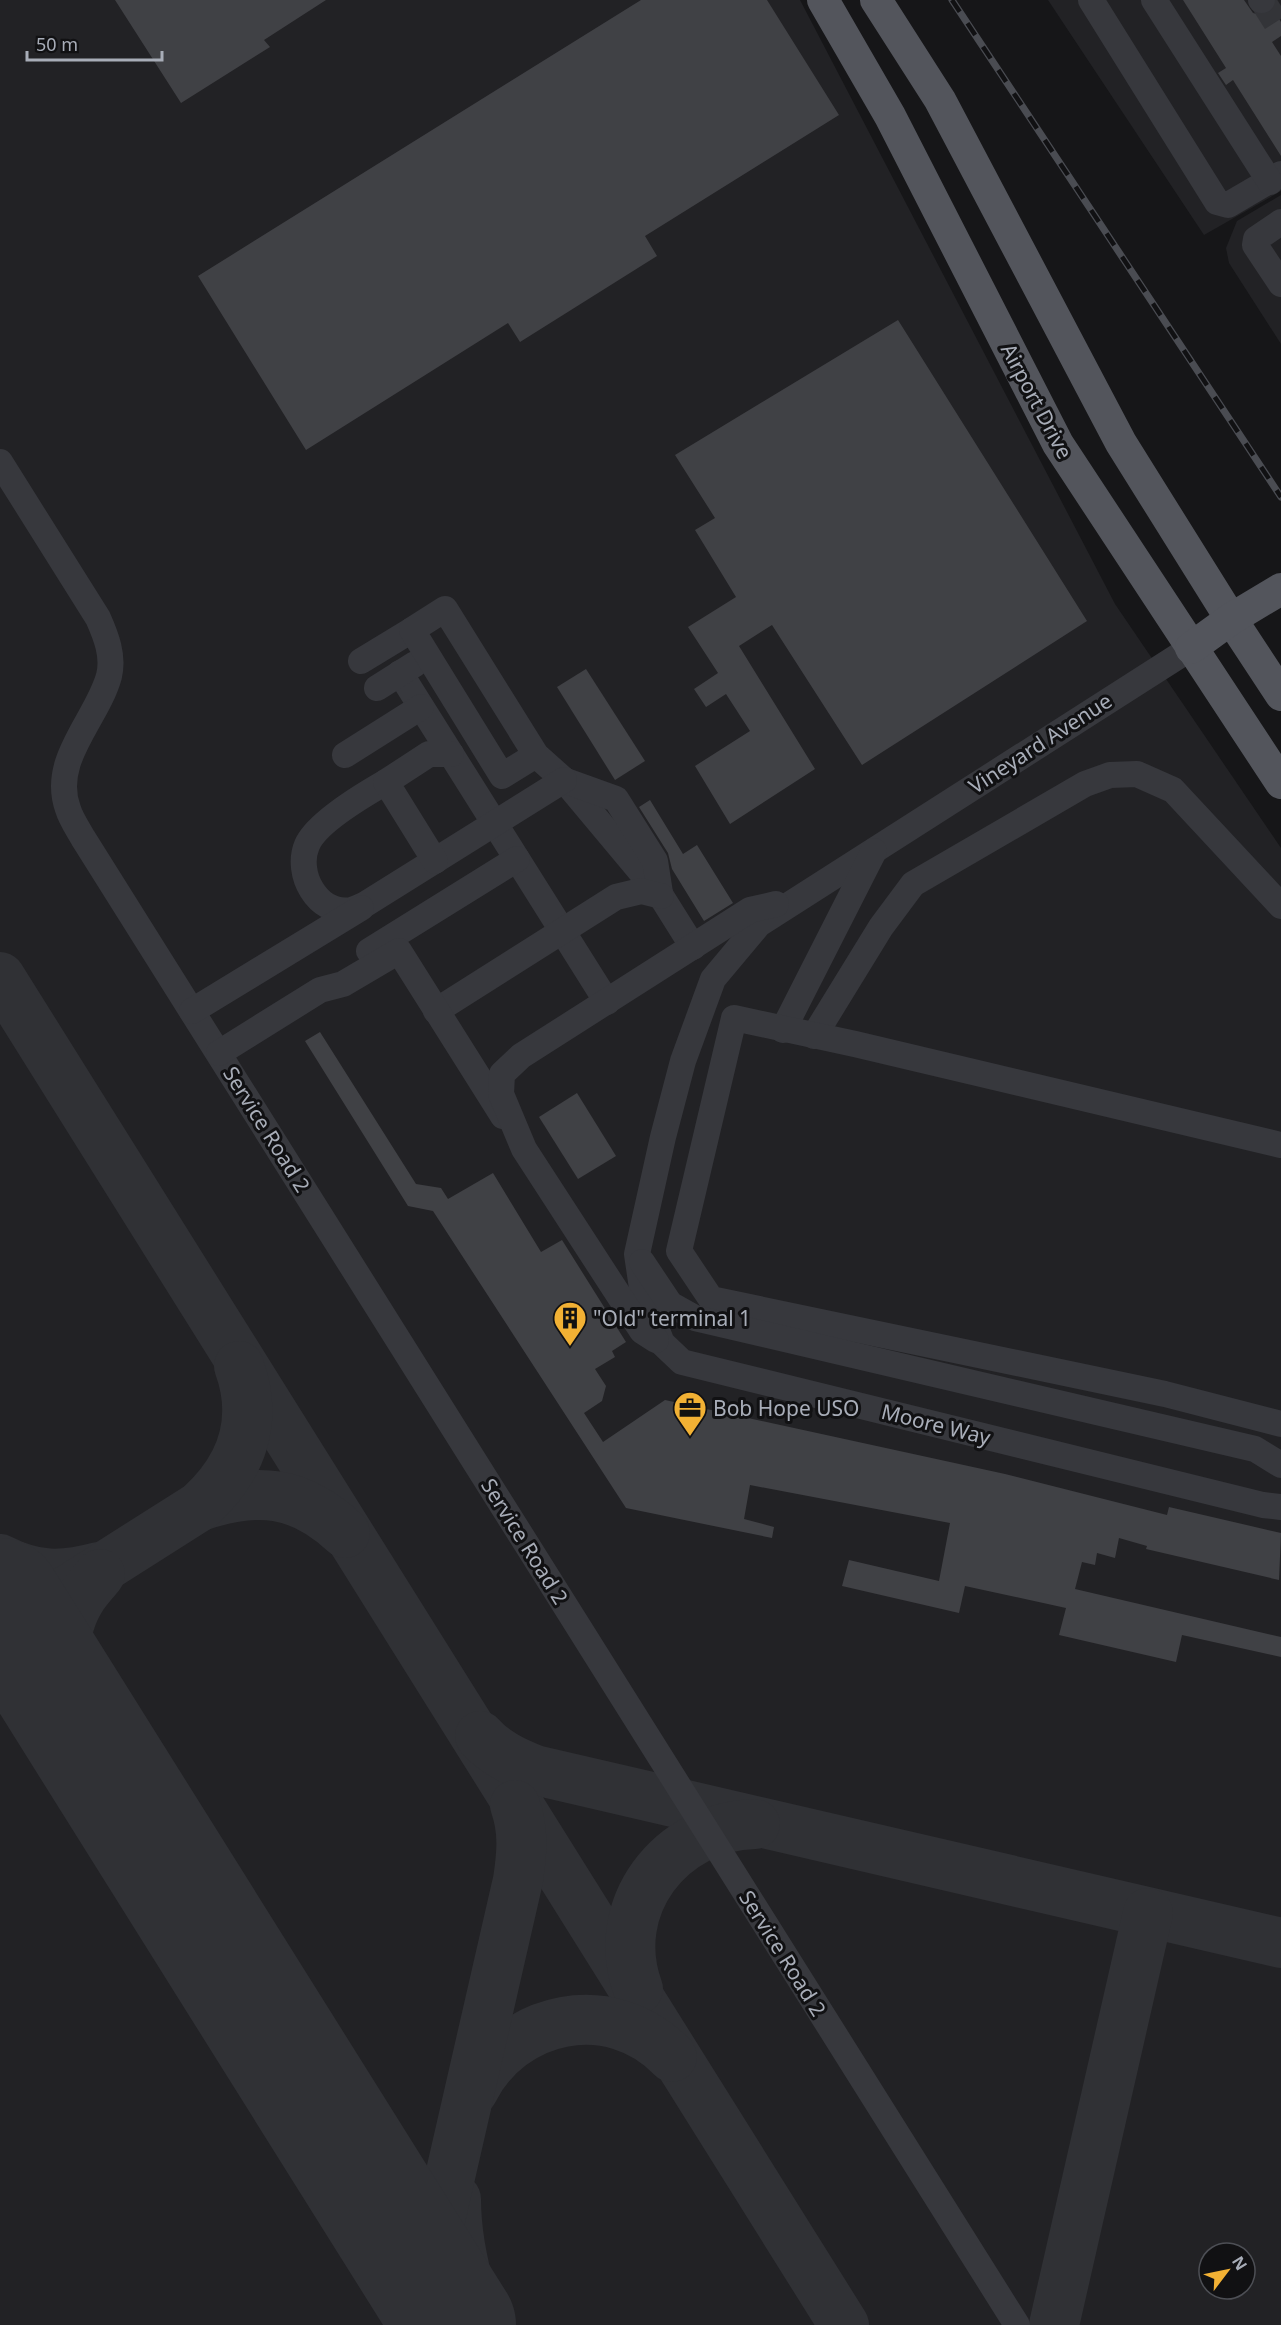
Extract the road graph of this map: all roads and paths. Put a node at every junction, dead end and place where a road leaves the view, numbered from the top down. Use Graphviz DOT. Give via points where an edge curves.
graph roads {
  1 [pos="823,0"];
  2 [pos="876,0"];
  3 [pos="1091,0"];
  4 [pos="1154,0"];
  5 [pos="1275,178"];
  6 [pos="1281,222"];
  7 [pos="1281,282"];
  8 [pos="0,462"];
  9 [pos="1281,589"];
  10 [pos="1231,619"];
  11 [pos="412,630"];
  12 [pos="1191,648"];
  13 [pos="428,656"];
  14 [pos="361,662"];
  15 [pos="400,673"];
  16 [pos="376,688"];
  17 [pos="1281,695"];
  18 [pos="421,706"];
  19 [pos="345,754"];
  20 [pos="451,754"];
  21 [pos="536,755"];
  22 [pos="564,780"];
  23 [pos="386,782"];
  24 [pos="1281,783"];
  25 [pos="495,824"];
  26 [pos="874,850"];
  27 [pos="517,859"];
  28 [pos="435,861"];
  29 [pos="661,896"];
  30 [pos="800,898"];
  31 [pos="364,905"];
  32 [pos="1281,906"];
  33 [pos="562,931"];
  34 [pos="693,946"];
  35 [pos="320,990"];
  36 [pos="607,1002"];
  37 [pos="192,1011"];
  38 [pos="436,1011"];
  39 [pos="783,1030"];
  40 [pos="814,1036"];
  41 [pos="219,1053"];
  42 [pos="1281,1145"];
  43 [pos="524,1149"];
  44 [pos="637,1254"];
  45 [pos="662,1343"];
  46 [pos="1281,1424"];
  47 [pos="1281,1465"];
  48 [pos="1281,1508"];
  49 [pos="1017,2325"];
  1 -- 12 [label="main road, Airport Drive" via="890,116 1058,444"];
  2 -- 10 [label="main road" via="940,100 1121,443"];
  3 -- 5 [label="street" via="1217,202 1228,205"];
  4 -- 5 [label="street"];
  6 -- 7 [label="street" via="1256,239 1255,245"];
  8 -- 37 [label="street, Service Road 2" via="107,637 109,675 73,748 64,780 68,809"];
  9 -- 10 [label="main road, Vineyard Avenue"];
  10 -- 12 [label="main road, Vineyard Avenue"];
  10 -- 17 [label="main road"];
  11 -- 13 [label="street"];
  11 -- 14 [label="street"];
  11 -- 21 [label="street" via="445,609"];
  12 -- 24 [label="main road, Airport Drive"];
  12 -- 26 [label="street, Vineyard Avenue"];
  13 -- 15 [label="street"];
  13 -- 21 [label="street" via="502,776"];
  15 -- 16 [label="street"];
  15 -- 18 [label="street"];
  18 -- 19 [label="street"];
  18 -- 20 [label="street"];
  20 -- 23 [label="street" via="429,754"];
  20 -- 25 [label="street"];
  21 -- 22 [label="street"];
  22 -- 25 [label="street"];
  22 -- 29 [label="street" via="616,799 655,861"];
  23 -- 28 [label="street"];
  23 -- 31 [label="street" via="319,828 307,845 303,861 305,879 319,900 335,909 350,910"];
  25 -- 27 [label="street"];
  25 -- 28 [label="street"];
  26 -- 30 [label="street, Vineyard Avenue"];
  26 -- 39 [label="street"];
  27 -- 33 [label="street"];
  27 -- 35 [label="street" via="335,972"];
  28 -- 31 [label="street"];
  29 -- 33 [label="street" via="641,891 616,897"];
  29 -- 34 [label="street"];
  30 -- 34 [label="street" via="750,910"];
  30 -- 44 [label="street, Moore Way" via="759,924 713,979 682,1061"];
  31 -- 37 [label="street"];
  32 -- 40 [label="street" via="1173,790 1137,774 1110,776 1085,784 913,884 881,927"];
  33 -- 36 [label="street"];
  33 -- 38 [label="street"];
  34 -- 36 [label="street"];
  35 -- 38 [label="street" via="344,984 399,951"];
  35 -- 41 [label="street"];
  36 -- 43 [label="street" via="521,1056 502,1074 501,1094"];
  37 -- 41 [label="street, Service Road 2"];
  38 -- 43 [label="street"];
  39 -- 40 [label="street"];
  39 -- 46 [label="street" via="734,1018 679,1251 711,1299 1166,1394"];
  40 -- 42 [label="street"];
  41 -- 49 [label="street, Service Road 2"];
  43 -- 45 [label="street" via="642,1331"];
  44 -- 45 [label="street, Moore Way" via="643,1295"];
  44 -- 47 [label="street" via="670,1304 695,1318 1255,1449"];
  45 -- 48 [label="street, Moore Way" via="682,1362"];
}
